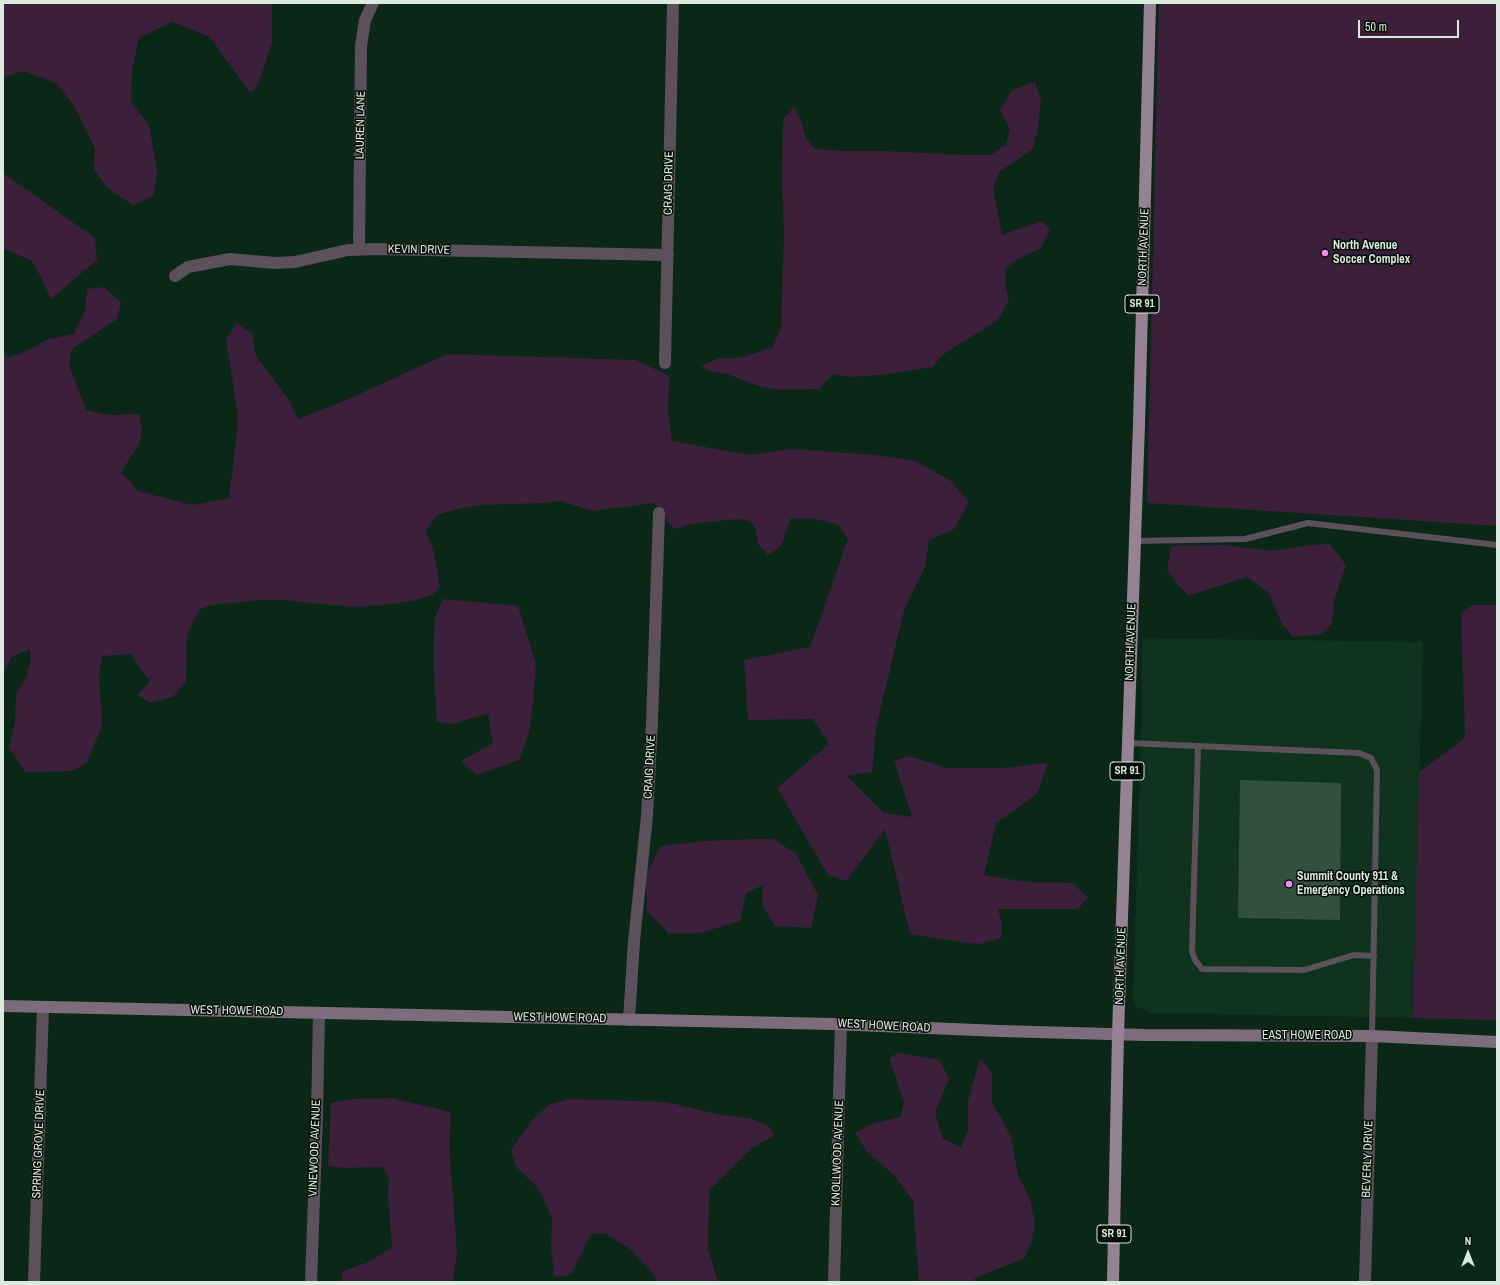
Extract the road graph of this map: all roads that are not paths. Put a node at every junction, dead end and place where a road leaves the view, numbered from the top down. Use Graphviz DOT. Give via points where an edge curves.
graph roads {
  1 [pos="373,3"];
  2 [pos="674,3"];
  3 [pos="1150,3"];
  4 [pos="359,250"];
  5 [pos="668,255"];
  6 [pos="175,276"];
  7 [pos="665,363"];
  8 [pos="660,513"];
  9 [pos="1134,541"];
  10 [pos="1497,545"];
  11 [pos="1128,743"];
  12 [pos="1198,747"];
  13 [pos="1374,956"];
  14 [pos="3,1006"];
  15 [pos="42,1007"];
  16 [pos="319,1013"];
  17 [pos="628,1020"];
  18 [pos="841,1024"];
  19 [pos="1118,1034"];
  20 [pos="1372,1036"];
  21 [pos="1497,1042"];
  22 [pos="34,1282"];
  23 [pos="311,1282"];
  24 [pos="834,1282"];
  25 [pos="1113,1282"];
  26 [pos="1365,1282"];
  1 -- 4 [label="street, LAUREN LANE" via="366,20 361,46"];
  2 -- 5 [label="street, CRAIG DRIVE"];
  3 -- 9 [label="main road, NORTH AVENUE / SR 91"];
  4 -- 5 [label="street, KEVIN DRIVE"];
  4 -- 6 [label="street, KEVIN DRIVE" via="348,250 295,262 230,259 188,267"];
  5 -- 7 [label="street, CRAIG DRIVE"];
  8 -- 17 [label="street, CRAIG DRIVE" via="647,808"];
  9 -- 10 [label="lane" via="1245,539 1308,523"];
  9 -- 11 [label="main road, NORTH AVENUE / SR 91"];
  11 -- 12 [label="lane"];
  11 -- 19 [label="main road, NORTH AVENUE / SR 91"];
  12 -- 13 [label="lane" via="1359,753 1371,758 1377,770"];
  12 -- 13 [label="lane" via="1192,951 1202,969 1304,970 1354,955"];
  13 -- 20 [label="lane"];
  14 -- 15 [label="main road, WEST HOWE ROAD"];
  15 -- 16 [label="main road, WEST HOWE ROAD"];
  15 -- 22 [label="street, SPRING GROVE DRIVE"];
  16 -- 17 [label="main road, WEST HOWE ROAD"];
  16 -- 23 [label="street, VINEWOOD AVENUE"];
  17 -- 18 [label="main road, WEST HOWE ROAD"];
  18 -- 19 [label="main road, WEST HOWE ROAD"];
  18 -- 24 [label="street, KNOLLWOOD AVENUE"];
  19 -- 20 [label="main road, EAST HOWE ROAD"];
  19 -- 25 [label="main road, NORTH AVENUE / SR 91"];
  20 -- 21 [label="main road, EAST HOWE ROAD"];
  20 -- 26 [label="street, BEVERLY DRIVE"];
}
